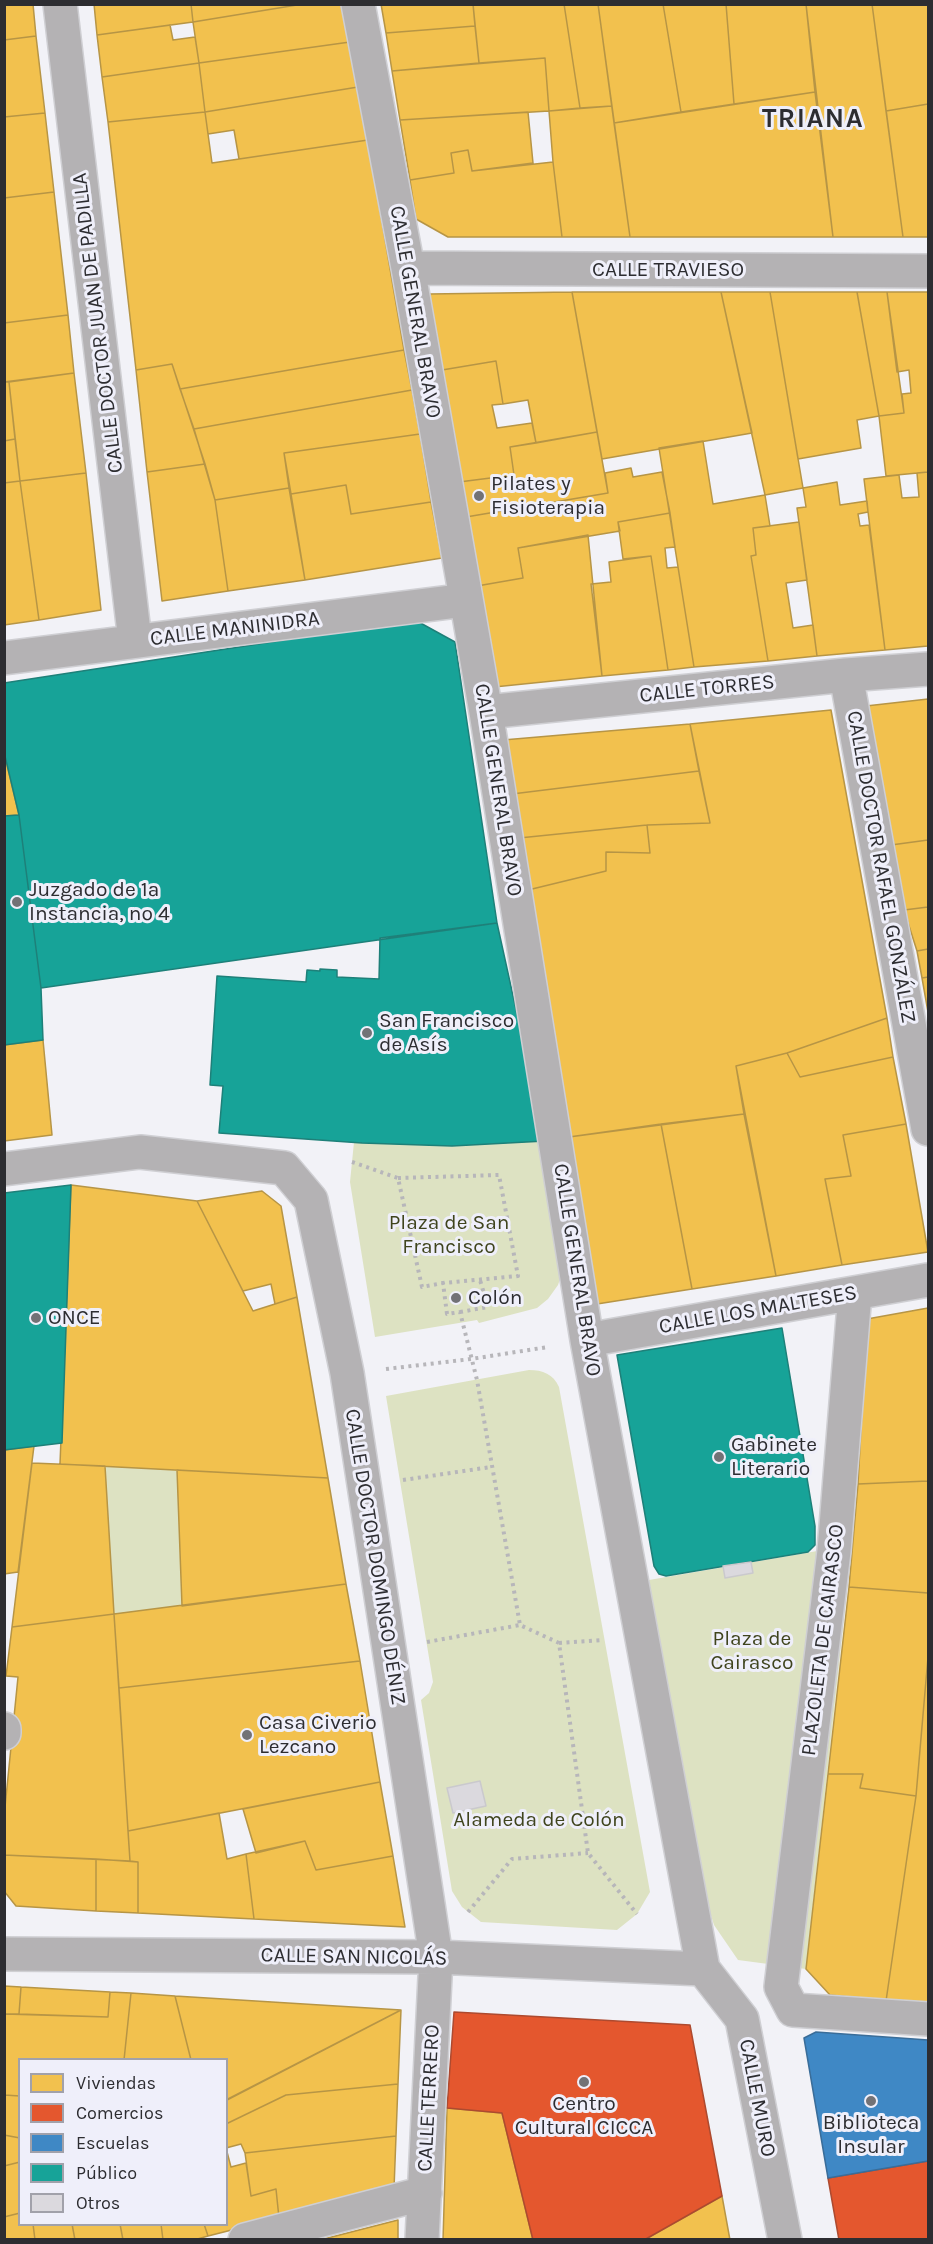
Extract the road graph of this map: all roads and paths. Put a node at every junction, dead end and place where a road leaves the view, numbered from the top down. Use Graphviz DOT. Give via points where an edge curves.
graph roads {
  1 [pos="60,4"];
  2 [pos="357,4"];
  3 [pos="408,268"];
  4 [pos="928,271"];
  5 [pos="466,600"];
  6 [pos="135,641"];
  7 [pos="4,658"];
  8 [pos="928,669"];
  9 [pos="846,675"];
  10 [pos="486,712"];
  11 [pos="928,1129"];
  12 [pos="352,1162"];
  13 [pos="4,1169"];
  14 [pos="398,1178"];
  15 [pos="480,1280"];
  16 [pos="928,1280"];
  17 [pos="443,1283"];
  18 [pos="855,1293"];
  19 [pos="460,1312"];
  20 [pos="587,1340"];
  21 [pos="471,1359"];
  22 [pos="347,1373"];
  23 [pos="491,1467"];
  24 [pos="399,1481"];
  25 [pos="520,1625"];
  26 [pos="427,1642"];
  27 [pos="588,1853"];
  28 [pos="468,1913"];
  29 [pos="637,1914"];
  30 [pos="4,1954"];
  31 [pos="436,1957"];
  32 [pos="703,1969"];
  33 [pos="787,1999"];
  34 [pos="742,2019"];
  35 [pos="928,2019"];
  36 [pos="425,2193"];
  37 [pos="245,2240"];
  38 [pos="422,2240"];
  39 [pos="785,2240"];
  1 -- 6 [label="street, CALLE DOCTOR JUAN DE PADILLA"];
  2 -- 3 [label="street, CALLE GENERAL BRAVO"];
  3 -- 4 [label="street, CALLE TRAVIESO"];
  3 -- 5 [label="street, CALLE GENERAL BRAVO"];
  5 -- 6 [label="street, CALLE MANINIDRA"];
  5 -- 10 [label="street, CALLE GENERAL BRAVO"];
  6 -- 7 [label="street, CALLE MANINIDRA"];
  8 -- 9 [label="street, CALLE TORRES"];
  9 -- 10 [label="street, CALLE TORRES"];
  9 -- 11 [label="street, CALLE DOCTOR RAFAEL GONZÁLEZ"];
  10 -- 20 [label="street, CALLE GENERAL BRAVO"];
  12 -- 14 [label="path"];
  13 -- 22 [label="street, CALLE DOCTOR DOMINGO DÉNIZ" via="140,1152 284,1168 311,1200"];
  14 -- 15 [label="path" via="499,1175 519,1276"];
  14 -- 17 [label="path" via="422,1287"];
  15 -- 17 [label="path"];
  15 -- 19 [label="path" via="488,1307"];
  16 -- 18 [label="street, CALLE LOS MALTESES"];
  17 -- 19 [label="path" via="447,1314"];
  18 -- 20 [label="street, CALLE LOS MALTESES"];
  18 -- 33 [label="street, PLAZOLETA DE CAIRASCO" via="834,1551"];
  19 -- 21 [label="path"];
  20 -- 21 [label="path"];
  20 -- 32 [label="street, CALLE GENERAL BRAVO"];
  21 -- 22 [label="path"];
  21 -- 23 [label="path"];
  22 -- 31 [label="street, CALLE DOCTOR DOMINGO DÉNIZ"];
  23 -- 24 [label="path"];
  23 -- 25 [label="path"];
  25 -- 26 [label="path"];
  25 -- 27 [label="path" via="559,1643"];
  27 -- 28 [label="path" via="512,1859"];
  27 -- 29 [label="path"];
  30 -- 31 [label="street, CALLE SAN NICOLÁS"];
  31 -- 32 [label="street, CALLE SAN NICOLÁS"];
  31 -- 36 [label="street, CALLE TERRERO"];
  32 -- 34 [label="street, CALLE MURO"];
  33 -- 34 [label="street"];
  33 -- 35 [label="street"];
  34 -- 39 [label="street, CALLE MURO"];
  36 -- 37 [label="street"];
  36 -- 38 [label="street, CALLE TERRERO"];
}
